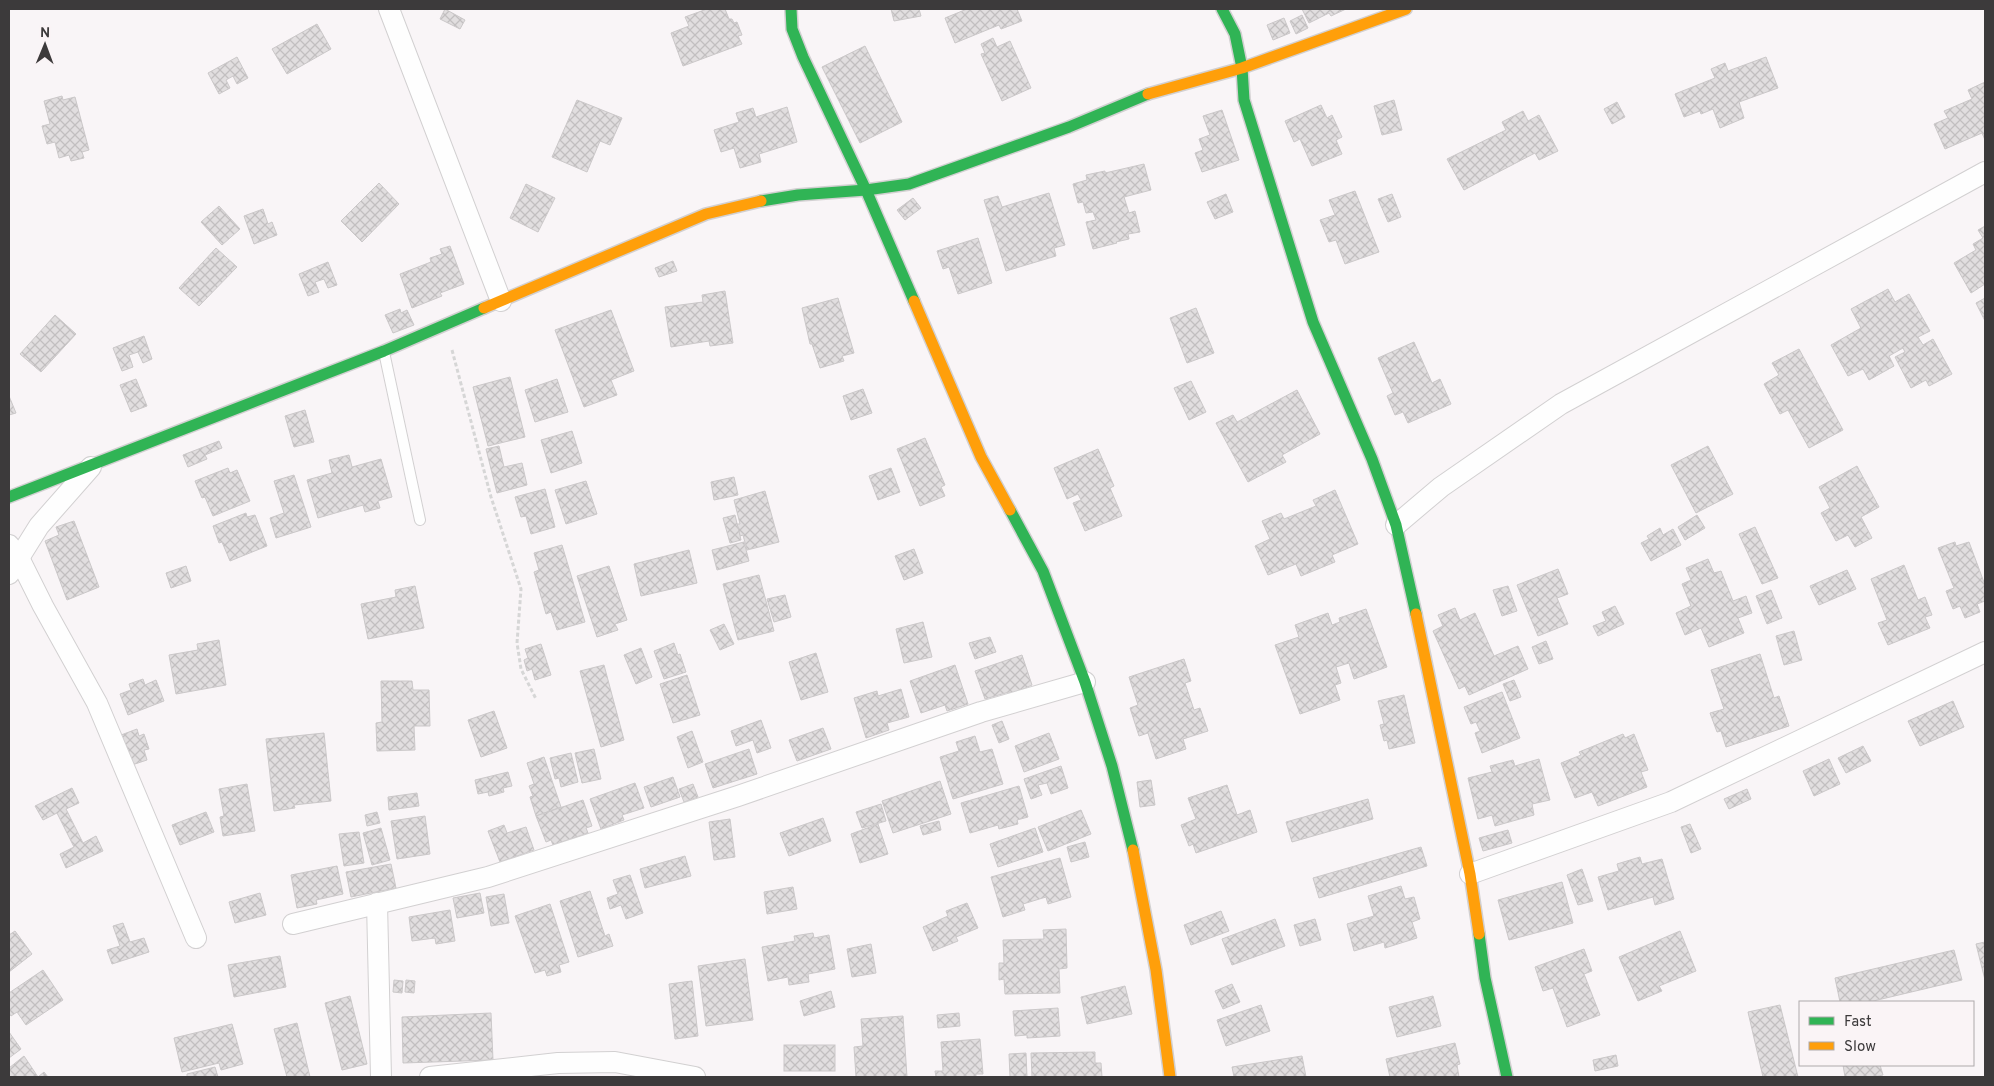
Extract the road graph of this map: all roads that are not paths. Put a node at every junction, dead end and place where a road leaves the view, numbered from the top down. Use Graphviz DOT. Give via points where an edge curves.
graph roads {
  1 [pos="389,9"];
  2 [pos="791,9"];
  3 [pos="1222,9"];
  4 [pos="1406,9"];
  5 [pos="1242,68"];
  6 [pos="1985,172"];
  7 [pos="866,190"];
  8 [pos="501,301"];
  9 [pos="384,351"];
  10 [pos="94,463"];
  11 [pos="9,497"];
  12 [pos="420,520"];
  13 [pos="1396,525"];
  14 [pos="12,559"];
  15 [pos="1985,652"];
  16 [pos="1085,682"];
  17 [pos="1470,874"];
  18 [pos="377,903"];
  19 [pos="293,924"];
  20 [pos="196,938"];
  21 [pos="556,1070"];
  22 [pos="381,1077"];
  23 [pos="430,1077"];
  24 [pos="695,1077"];
  25 [pos="1170,1077"];
  26 [pos="1507,1077"];
  1 -- 8 [label="street"];
  2 -- 7 [label="street" via="792,29 803,57"];
  3 -- 5 [label="street" via="1235,34"];
  4 -- 5 [label="street"];
  5 -- 7 [label="street" via="1140,96 1069,127 909,184"];
  5 -- 13 [label="street" via="1244,100 1313,322 1372,459"];
  6 -- 13 [label="street" via="1561,404 1441,487"];
  7 -- 8 [label="street" via="798,195 706,214"];
  7 -- 16 [label="street" via="981,457 1043,571"];
  8 -- 9 [label="street"];
  9 -- 10 [label="street"];
  9 -- 12 [label="lane"];
  10 -- 11 [label="street"];
  10 -- 14 [label="street"];
  13 -- 17 [label="street"];
  14 -- 20 [label="street" via="43,606 97,703"];
  15 -- 17 [label="street" via="1671,802"];
  16 -- 18 [label="street" via="981,712 488,878"];
  16 -- 25 [label="street" via="1128,826 1156,970"];
  17 -- 26 [label="street" via="1486,978"];
  18 -- 19 [label="street"];
  18 -- 22 [label="street"];
  21 -- 23 [label="street"];
  21 -- 24 [label="street" via="616,1062"];
}
